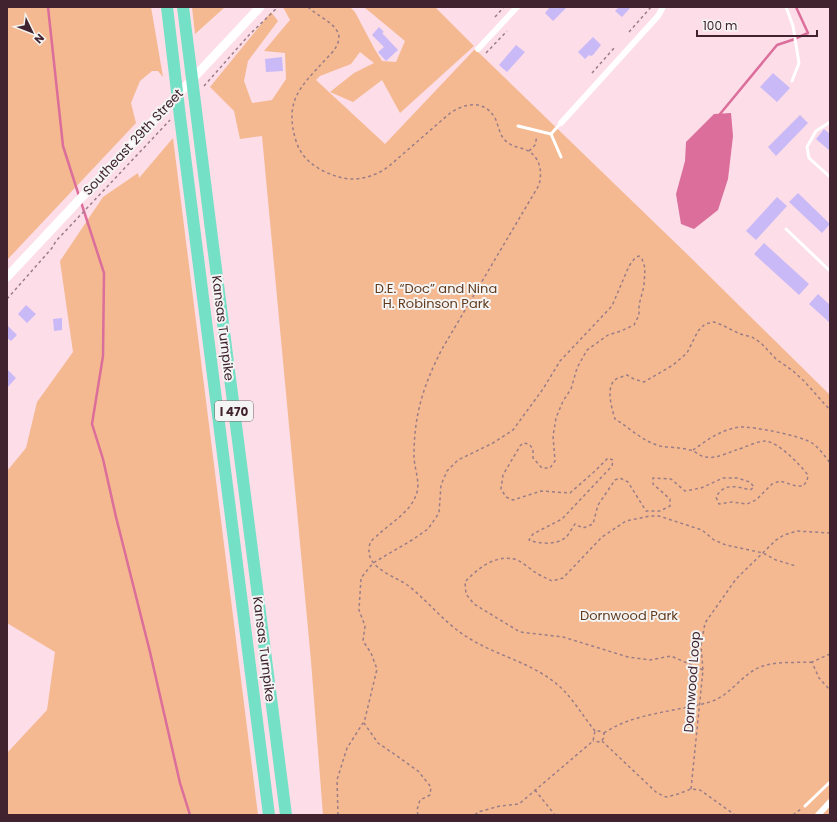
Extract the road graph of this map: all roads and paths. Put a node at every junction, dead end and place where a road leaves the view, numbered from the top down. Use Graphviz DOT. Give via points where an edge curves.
graph roads {
  1 [pos="167,7"];
  2 [pos="184,7"];
  3 [pos="260,7"];
  4 [pos="278,7"];
  5 [pos="308,7"];
  6 [pos="504,7"];
  7 [pos="517,7"];
  8 [pos="651,7"];
  9 [pos="663,7"];
  10 [pos="786,7"];
  11 [pos="494,17"];
  12 [pos="507,31"];
  13 [pos="629,32"];
  14 [pos="615,47"];
  15 [pos="478,49"];
  16 [pos="486,54"];
  17 [pos="592,73"];
  18 [pos="792,82"];
  19 [pos="201,89"];
  20 [pos="172,118"];
  21 [pos="830,122"];
  22 [pos="561,123"];
  23 [pos="518,126"];
  24 [pos="538,131"];
  25 [pos="551,134"];
  26 [pos="529,151"];
  27 [pos="561,157"];
  28 [pos="830,177"];
  29 [pos="786,229"];
  30 [pos="830,270"];
  31 [pos="7,277"];
  32 [pos="7,299"];
  33 [pos="830,410"];
  34 [pos="692,450"];
  35 [pos="830,464"];
  36 [pos="830,533"];
  37 [pos="763,553"];
  38 [pos="373,563"];
  39 [pos="796,566"];
  40 [pos="830,654"];
  41 [pos="812,662"];
  42 [pos="703,670"];
  43 [pos="830,690"];
  44 [pos="700,705"];
  45 [pos="364,723"];
  46 [pos="595,731"];
  47 [pos="604,732"];
  48 [pos="593,741"];
  49 [pos="602,741"];
  50 [pos="830,782"];
  51 [pos="691,789"];
  52 [pos="535,790"];
  53 [pos="830,802"];
  54 [pos="805,806"];
  55 [pos="269,815"];
  56 [pos="286,815"];
  57 [pos="338,815"];
  58 [pos="418,815"];
  59 [pos="475,815"];
  60 [pos="555,815"];
  61 [pos="735,815"];
  62 [pos="793,815"];
  63 [pos="818,815"];
  1 -- 55 [label="highway, Kansas Turnpike / I 470"];
  2 -- 56 [label="highway, Kansas Turnpike / I 470"];
  3 -- 31 [label="main road, Southeast 29th Street"];
  4 -- 19 [label="path"];
  5 -- 26 [label="path" via="331,23 339,38 336,49 300,88 293,104 292,127 297,145 307,160 322,172 341,178 356,179 380,173 449,114 467,105 479,105 488,111 507,142"];
  6 -- 11 [label="path"];
  7 -- 15 [label="street"];
  8 -- 13 [label="path"];
  9 -- 22 [label="street" via="658,16"];
  10 -- 18 [label="lane" via="793,26 799,63"];
  12 -- 16 [label="path"];
  14 -- 17 [label="path"];
  20 -- 32 [label="path" via="56,241"];
  21 -- 28 [label="lane" via="816,131 807,147 809,158"];
  22 -- 25 [label="lane"];
  23 -- 24 [label="lane"];
  24 -- 25 [label="lane"];
  24 -- 26 [label="path" via="535,145"];
  25 -- 27 [label="lane"];
  26 -- 38 [label="path" via="540,168 539,185 431,370 418,410 414,438 418,491 404,513 370,542 370,558"];
  29 -- 30 [label="lane"];
  33 -- 34 [label="path" via="804,381 755,339 714,322 705,324 698,331 687,353 664,371 644,382 627,375 617,378 610,390 610,404 615,419 636,434 660,446"];
  34 -- 35 [label="path" via="717,435 740,427 811,442"];
  34 -- 38 [label="path" via="710,458 765,441 789,454 808,475 807,481 803,486 780,481 772,484 756,500 747,504 719,504 716,497 726,487 750,490 754,487 750,482 737,478 723,478 701,488 685,491 671,479 653,478 652,484 670,499 670,506 660,511 646,511 628,482 620,478 615,480 598,505 593,524 583,528 575,524 565,538 549,543 529,540 533,534 562,518 612,466 613,460 608,458 570,492 541,491 513,500 506,497 501,489 503,476 523,443 533,449 533,458 542,468 550,468 555,461 553,436 556,418 587,350 608,335 634,325 639,315 645,268 638,256 629,266 612,306 560,361 514,430 458,460 447,471 442,485 440,513 428,529"];
  36 -- 37 [label="path, Dornwood Loop" via="796,531 776,540"];
  37 -- 39 [label="path"];
  37 -- 42 [label="path, Dornwood Loop" via="736,579 705,623 701,646"];
  37 -- 42 [label="path" via="726,544 714,540 702,530 658,516 650,516 626,521 602,537 563,578 552,581 517,560 503,558 484,565 465,582 466,594 474,604 520,632 563,637 628,657 650,660 671,656"];
  38 -- 45 [label="path" via="361,578 359,610 365,626 363,641 377,669"];
  38 -- 46 [label="path" via="410,586 448,624 472,640 552,679"];
  40 -- 41 [label="path"];
  41 -- 43 [label="path" via="819,678"];
  41 -- 44 [label="path" via="762,666 729,692"];
  42 -- 44 [label="path, Dornwood Loop"];
  44 -- 47 [label="path" via="641,716"];
  44 -- 51 [label="path, Dornwood Loop"];
  45 -- 57 [label="path" via="347,748 337,780"];
  45 -- 58 [label="path" via="378,743 418,771 431,787 430,795 420,800"];
  46 -- 47 [label="path"];
  46 -- 48 [label="path"];
  47 -- 49 [label="path"];
  48 -- 49 [label="path"];
  48 -- 52 [label="path"];
  49 -- 51 [label="path" via="657,793 666,797"];
  50 -- 54 [label="lane"];
  51 -- 61 [label="path" via="700,790"];
  52 -- 59 [label="path" via="519,804 500,806"];
  52 -- 60 [label="path"];
  53 -- 63 [label="street"];
  54 -- 62 [label="path"];
}
